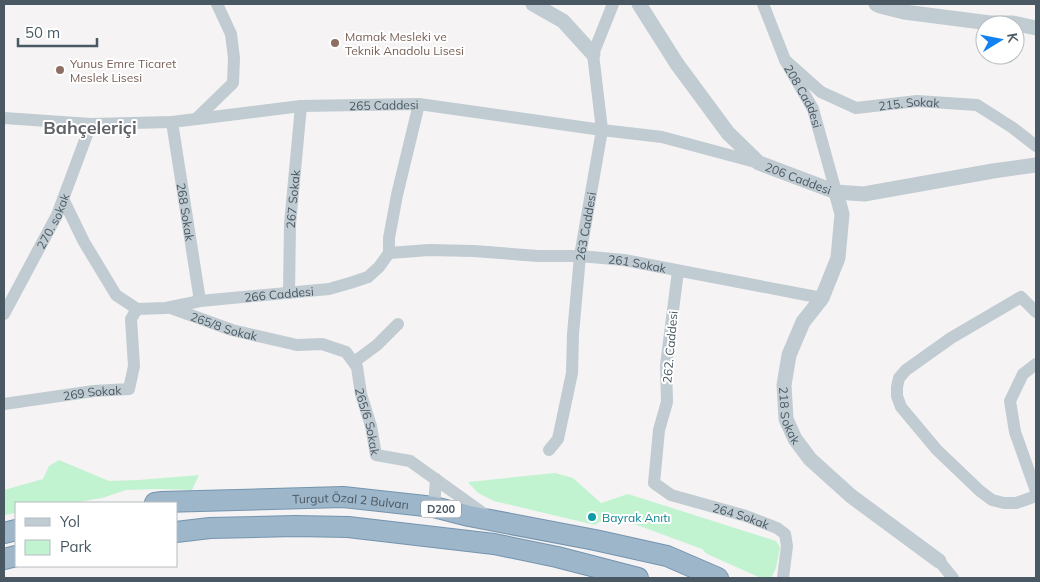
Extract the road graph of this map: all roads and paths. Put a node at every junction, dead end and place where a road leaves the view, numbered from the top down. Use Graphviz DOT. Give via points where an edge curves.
graph roads {
  1 [pos="217,4"];
  2 [pos="533,4"];
  3 [pos="613,4"];
  4 [pos="639,4"];
  5 [pos="763,4"];
  6 [pos="876,4"];
  7 [pos="1036,28"];
  8 [pos="593,54"];
  9 [pos="785,60"];
  10 [pos="419,104"];
  11 [pos="301,106"];
  12 [pos="4,118"];
  13 [pos="196,119"];
  14 [pos="172,122"];
  15 [pos="91,124"];
  16 [pos="602,130"];
  17 [pos="1036,146"];
  18 [pos="759,163"];
  19 [pos="1036,166"];
  20 [pos="836,192"];
  21 [pos="63,199"];
  22 [pos="389,253"];
  23 [pos="580,256"];
  24 [pos="678,270"];
  25 [pos="289,293"];
  26 [pos="822,298"];
  27 [pos="200,302"];
  28 [pos="170,307"];
  29 [pos="137,309"];
  30 [pos="1036,312"];
  31 [pos="4,314"];
  32 [pos="398,324"];
  33 [pos="354,362"];
  34 [pos="1036,364"];
  35 [pos="4,404"];
  36 [pos="549,450"];
  37 [pos="436,479"];
  38 [pos="654,483"];
  39 [pos="1036,491"];
  40 [pos="1036,496"];
  41 [pos="162,502"];
  42 [pos="434,507"];
  43 [pos="493,521"];
  44 [pos="178,532"];
  45 [pos="939,561"];
  46 [pos="600,573"];
  47 [pos="638,578"];
  48 [pos="718,578"];
  49 [pos="783,578"];
  50 [pos="953,578"];
  1 -- 13 [label="street" via="231,34 233,83"];
  2 -- 8 [label="street" via="563,21"];
  3 -- 8 [label="street, 263 Caddesi"];
  4 -- 18 [label="street, 206 Caddesi" via="677,64 728,133"];
  5 -- 9 [label="street, 208 Caddesi"];
  6 -- 7 [label="street" via="904,12"];
  8 -- 16 [label="street, 263 Caddesi"];
  9 -- 17 [label="street, 215. Sokak" via="821,92 856,108 917,101 977,105"];
  9 -- 20 [label="street, 208 Caddesi" via="813,109"];
  10 -- 11 [label="street, 265 Caddesi"];
  10 -- 16 [label="street, 265 Caddesi"];
  10 -- 22 [label="street" via="397,196"];
  11 -- 13 [label="street, 265 Caddesi"];
  11 -- 25 [label="street, 267 Sokak" via="290,224"];
  12 -- 15 [label="street, 265 Caddesi"];
  13 -- 14 [label="street, 265 Caddesi"];
  14 -- 15 [label="street, 265 Caddesi"];
  14 -- 27 [label="street, 268 Sokak"];
  15 -- 21 [label="street, 270. sokak"];
  16 -- 18 [label="street, 265 Caddesi" via="662,137"];
  16 -- 23 [label="street, 263 Caddesi"];
  18 -- 20 [label="street, 206 Caddesi"];
  19 -- 20 [label="street, 206 Caddesi" via="864,194"];
  20 -- 26 [label="street, 218 Sokak" via="842,214 838,258"];
  21 -- 29 [label="street" via="116,295"];
  21 -- 31 [label="street, 270. sokak"];
  22 -- 23 [label="street, 261 Sokak" via="429,250"];
  22 -- 25 [label="street, 266 Caddesi" via="368,277 329,289"];
  23 -- 24 [label="street, 261 Sokak"];
  23 -- 36 [label="street, 263 Caddesi" via="572,373 558,439"];
  24 -- 26 [label="street, 261 Sokak"];
  24 -- 38 [label="street, 262. Caddesi" via="666,365 667,402 659,430"];
  25 -- 27 [label="street, 266 Caddesi"];
  26 -- 45 [label="street, 218 Sokak" via="803,322 789,355 784,385 786,419 795,439 810,459 852,496"];
  27 -- 28 [label="street, 266 Caddesi"];
  28 -- 29 [label="street, 266 Caddesi"];
  28 -- 33 [label="street, 265/8 Sokak" via="232,330 297,345 322,344 346,352"];
  29 -- 35 [label="street, 269 Sokak" via="131,319 134,366 129,389"];
  30 -- 40 [label="street" via="1021,297 951,338 906,370 897,387 902,407 937,450 980,491 992,500 1004,503 1016,503"];
  32 -- 33 [label="street"];
  33 -- 37 [label="street, 265/6 Sokak" via="372,426 376,455 410,461"];
  34 -- 39 [label="street" via="1023,374 1010,400 1015,432"];
  37 -- 42 [label="street"];
  37 -- 43 [label="street, 265/6 Sokak"];
  38 -- 49 [label="street, 264 Sokak" via="671,495 778,528 785,534 787,546"];
  41 -- 42 [label="highway, Turgut Özal 2 Bulvarı / D200" via="343,497"];
  42 -- 43 [label="highway, Turgut Özal 2 Bulvarı / D200"];
  43 -- 48 [label="highway, Turgut Özal 2 Bulvarı / D200" via="667,556"];
  44 -- 46 [label="highway, Turgut Özal 2 Bulvarı / D200" via="210,528 348,527 494,544 557,557"];
  45 -- 50 [label="street, 218 Sokak"];
  46 -- 47 [label="highway, Turgut Özal 2 Bulvarı / D200"];
}
